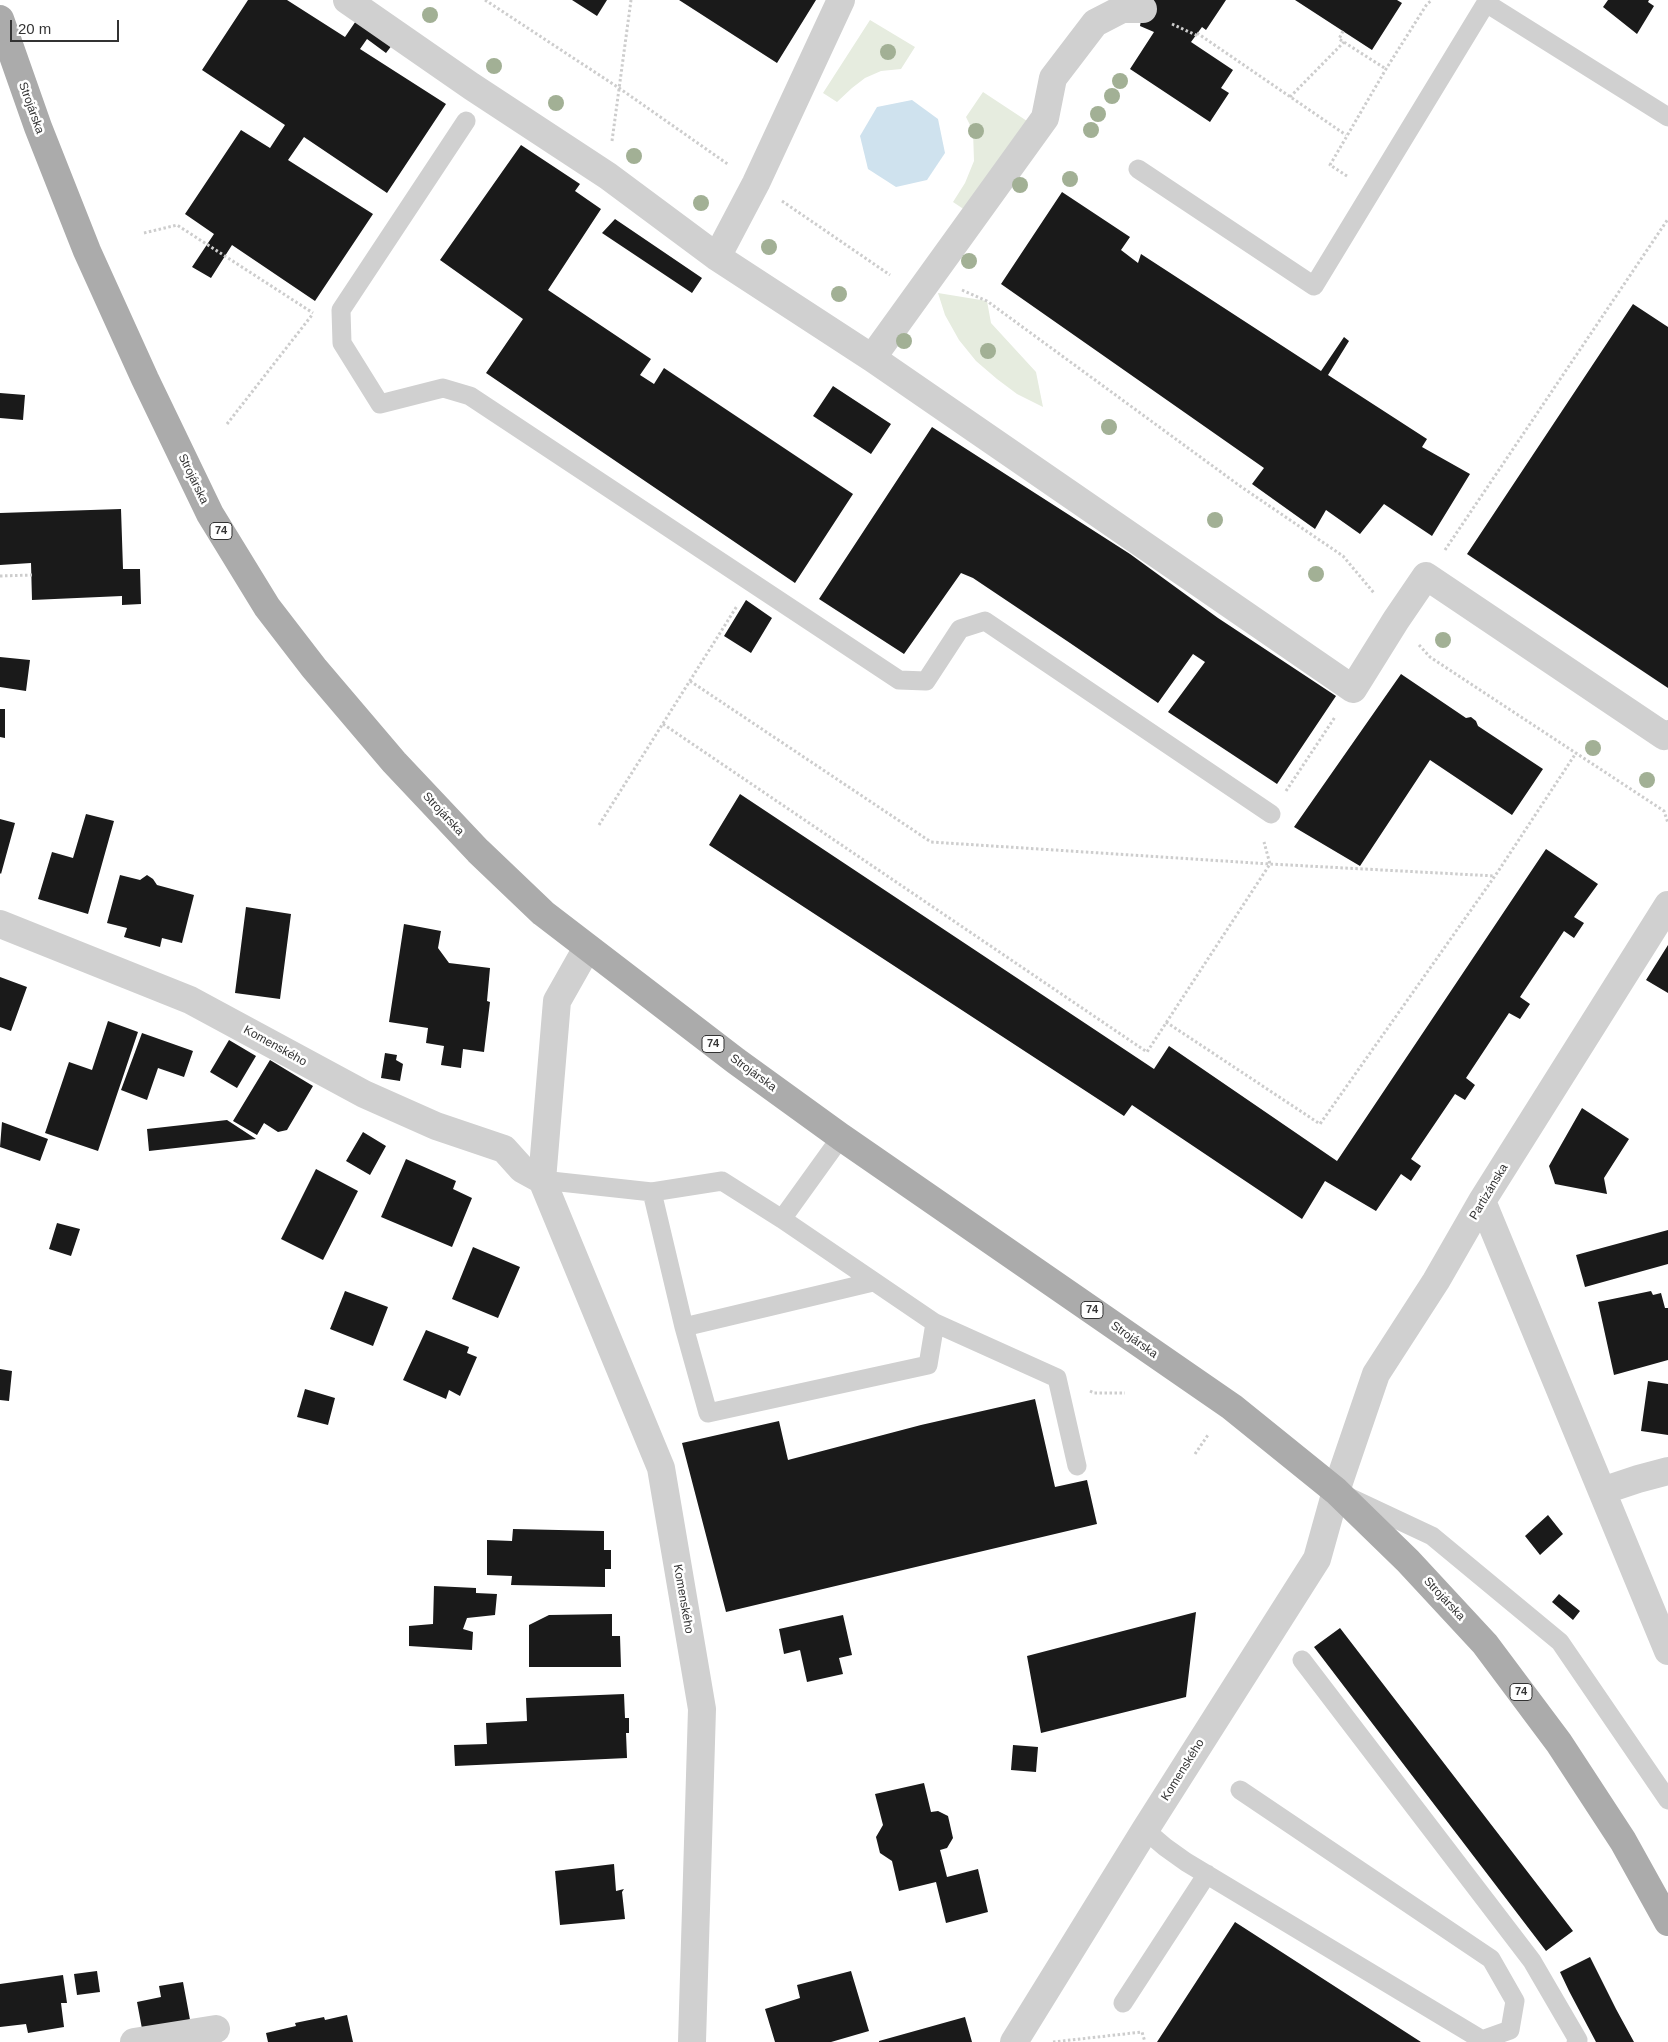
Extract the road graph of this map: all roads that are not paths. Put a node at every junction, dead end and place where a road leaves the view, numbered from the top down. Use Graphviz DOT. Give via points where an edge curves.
graph roads {
  1 [pos="347,0"];
  2 [pos="841,0"];
  3 [pos="1151,8"];
  4 [pos="0,19"];
  5 [pos="1668,117"];
  6 [pos="466,121"];
  7 [pos="1138,169"];
  8 [pos="717,257"];
  9 [pos="872,358"];
  10 [pos="1667,737"];
  11 [pos="1271,814"];
  12 [pos="1668,905"];
  13 [pos="0,924"];
  14 [pos="587,948"];
  15 [pos="841,1137"];
  16 [pos="542,1180"];
  17 [pos="652,1192"];
  18 [pos="1482,1201"];
  19 [pos="782,1219"];
  20 [pos="873,1282"];
  21 [pos="935,1323"];
  22 [pos="684,1327"];
  23 [pos="1077,1466"];
  24 [pos="1668,1471"];
  25 [pos="1336,1491"];
  26 [pos="1602,1491"];
  27 [pos="1668,1651"];
  28 [pos="1302,1660"];
  29 [pos="1240,1790"];
  30 [pos="1668,1800"];
  31 [pos="1145,1830"];
  32 [pos="1207,1874"];
  33 [pos="1668,1922"];
  34 [pos="1123,2003"];
  35 [pos="216,2029"];
  36 [pos="1578,2041"];
  37 [pos="134,2042"];
  38 [pos="692,2042"];
  39 [pos="1014,2042"];
  1 -- 8 [label="street" via="470,86 608,176"];
  2 -- 8 [label="street" via="756,183"];
  3 -- 9 [label="street" via="1122,9 1095,23 1053,78 1045,118"];
  4 -- 14 [label="main road, Strojárska / 74" via="87,251 144,379 210,514 267,607 394,762 543,914"];
  5 -- 7 [label="lane" via="1486,3 1314,286"];
  6 -- 11 [label="lane" via="341,310 342,343 380,404 443,388 470,396 899,680 926,681 960,629 985,621"];
  8 -- 9 [label="street"];
  9 -- 10 [label="street" via="1353,690 1426,576"];
  12 -- 18 [label="street, Partizánska"];
  13 -- 16 [label="street, Komenského" via="190,1000 364,1094 436,1126 504,1149 522,1169"];
  14 -- 15 [label="main road, Strojárska / 74"];
  14 -- 16 [label="street, Komenského" via="557,1001"];
  15 -- 19 [label="lane"];
  15 -- 25 [label="main road, Strojárska / 74" via="1232,1407"];
  16 -- 17 [label="lane"];
  16 -- 38 [label="street, Komenského" via="660,1468 702,1709"];
  17 -- 19 [label="lane" via="722,1181"];
  17 -- 22 [label="lane"];
  18 -- 25 [label="street, Partizánska" via="1436,1281 1376,1374"];
  18 -- 26 [label="street"];
  19 -- 20 [label="lane"];
  20 -- 21 [label="lane"];
  20 -- 22 [label="lane"];
  21 -- 22 [label="lane" via="928,1365 708,1413"];
  21 -- 23 [label="lane" via="1057,1378"];
  24 -- 26 [label="street"];
  25 -- 30 [label="lane" via="1432,1536 1560,1642"];
  25 -- 31 [label="street, Komenského" via="1317,1559"];
  25 -- 33 [label="main road, Strojárska / 74" via="1408,1561 1485,1644 1564,1751 1623,1841"];
  26 -- 27 [label="street"];
  28 -- 36 [label="lane" via="1532,1961"];
  29 -- 32 [label="lane" via="1490,1959 1515,2001 1510,2030 1482,2040"];
  31 -- 32 [label="lane"];
  31 -- 39 [label="street, Komenského"];
  32 -- 34 [label="lane"];
  35 -- 37 [label="street"];
}
